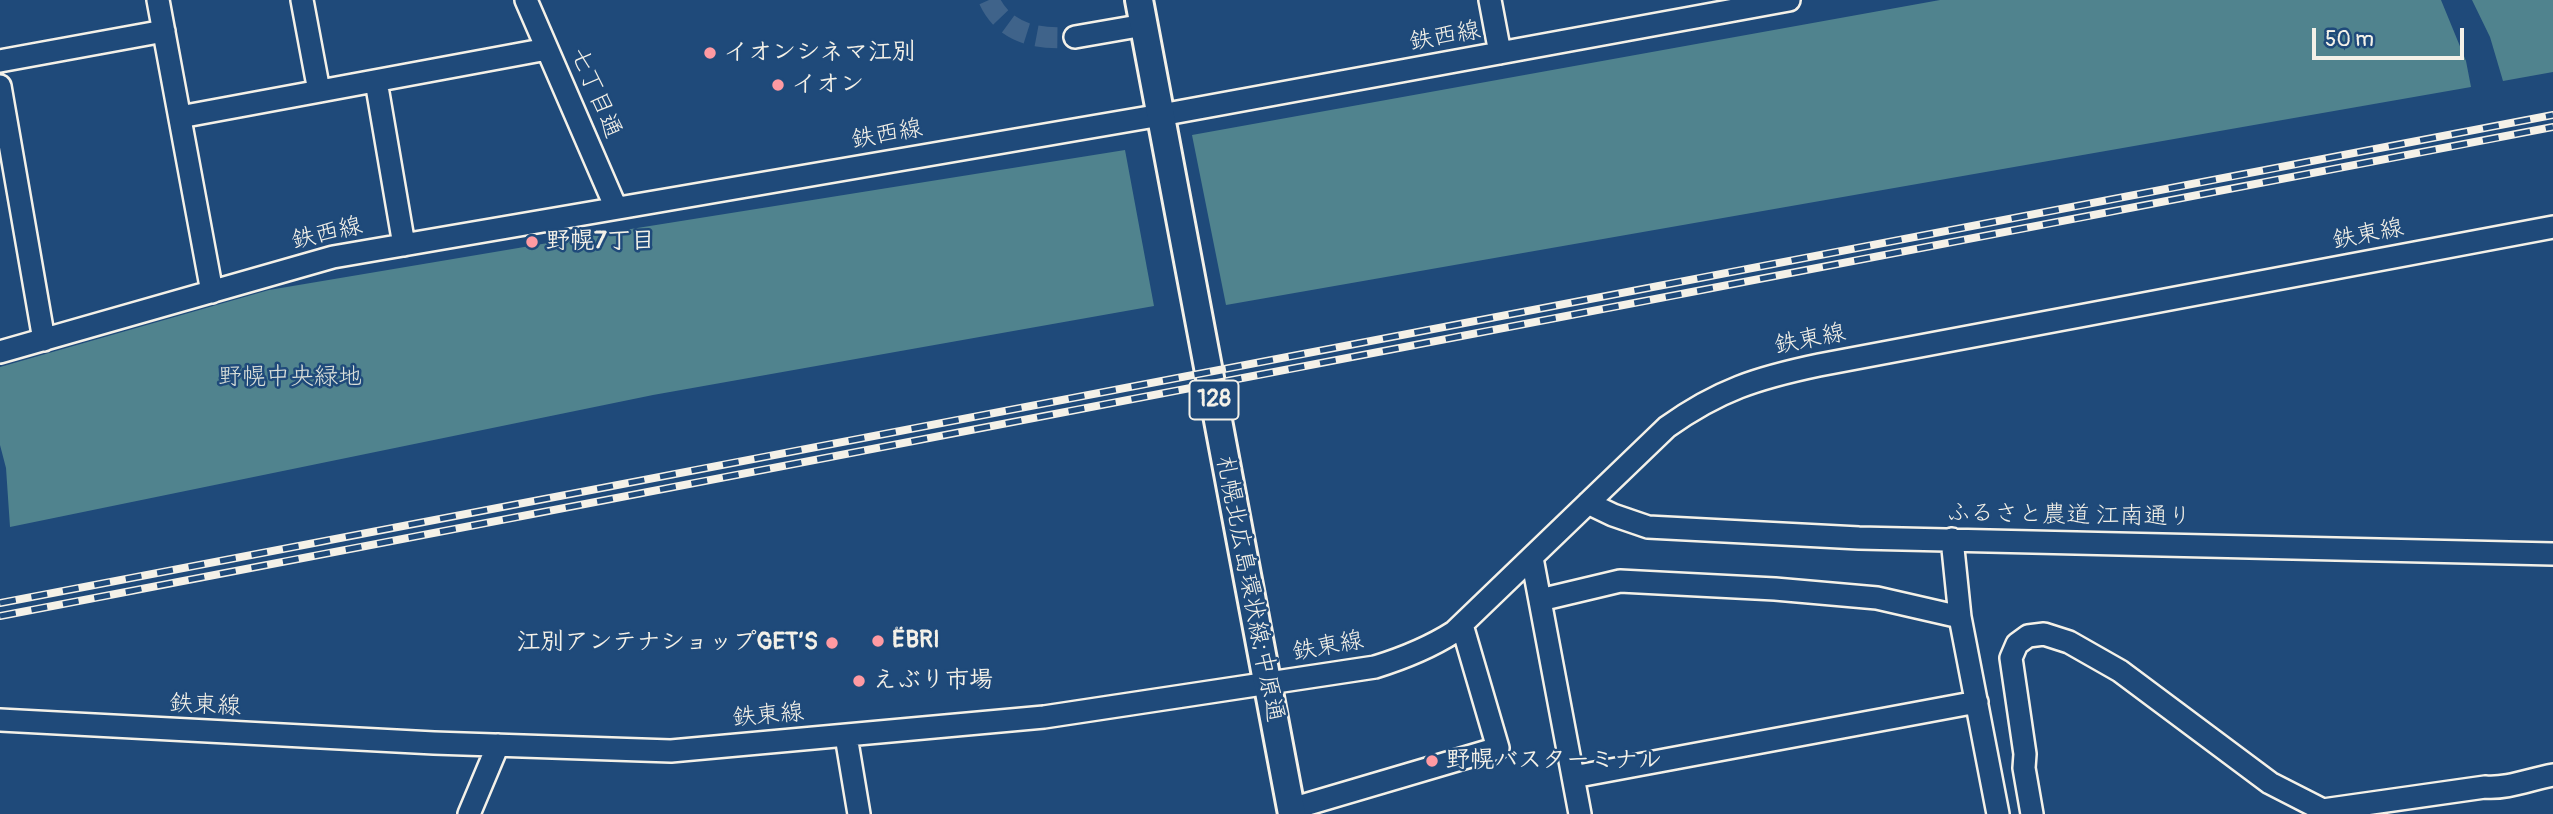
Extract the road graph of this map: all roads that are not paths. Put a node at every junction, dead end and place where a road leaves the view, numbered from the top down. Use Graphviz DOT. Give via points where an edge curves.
graph roads {
  1 [pos="158,0"];
  2 [pos="302,0"];
  3 [pos="526,0"];
  4 [pos="1490,0"];
  5 [pos="1789,0"];
  6 [pos="1142,13"];
  7 [pos="164,31"];
  8 [pos="1074,37"];
  9 [pos="547,49"];
  10 [pos="1500,53"];
  11 [pos="0,61"];
  12 [pos="376,81"];
  13 [pos="0,86"];
  14 [pos="319,91"];
  15 [pos="1161,116"];
  16 [pos="180,117"];
  17 [pos="616,208"];
  18 [pos="2553,227"];
  19 [pos="404,245"];
  20 [pos="212,292"];
  21 [pos="44,340"];
  22 [pos="0,352"];
  23 [pos="1588,503"];
  24 [pos="1952,540"];
  25 [pos="2553,554"];
  26 [pos="1532,558"];
  27 [pos="1540,600"];
  28 [pos="1960,617"];
  29 [pos="1462,625"];
  30 [pos="1267,684"];
  31 [pos="1977,702"];
  32 [pos="0,720"];
  33 [pos="846,736"];
  34 [pos="498,745"];
  35 [pos="2553,775"];
  36 [pos="1573,777"];
  37 [pos="1291,811"];
  38 [pos="469,814"];
  39 [pos="859,814"];
  40 [pos="1580,814"];
  41 [pos="1998,814"];
  42 [pos="2032,814"];
  1 -- 7 [label="street"];
  2 -- 14 [label="street"];
  3 -- 9 [label="street, 七丁目通"];
  4 -- 10 [label="street"];
  5 -- 10 [label="street, 鉄西線"];
  6 -- 8 [label="street"];
  6 -- 15 [label="main road, 128"];
  7 -- 11 [label="street"];
  7 -- 16 [label="street"];
  9 -- 12 [label="street"];
  9 -- 17 [label="street, 七丁目通"];
  10 -- 15 [label="street, 鉄西線"];
  12 -- 14 [label="street"];
  12 -- 19 [label="street"];
  13 -- 21 [label="street"];
  14 -- 16 [label="street"];
  15 -- 17 [label="street, 鉄西線"];
  15 -- 30 [label="main road, 札幌北広島環状線;中原通 / 128"];
  16 -- 20 [label="street"];
  17 -- 19 [label="street, 鉄西線"];
  18 -- 23 [label="street, 鉄東線" via="1767,376 1729,389 1667,427"];
  19 -- 20 [label="street, 鉄西線" via="333,257"];
  20 -- 21 [label="street, 鉄西線"];
  21 -- 22 [label="street, 鉄西線"];
  23 -- 24 [label="street, ふるさと農道 江南通り" via="1648,527"];
  23 -- 26 [label="street, 鉄東線"];
  24 -- 25 [label="street, ふるさと農道 江南通り"];
  24 -- 28 [label="street"];
  26 -- 27 [label="street"];
  26 -- 29 [label="street, 鉄東線"];
  27 -- 28 [label="street" via="1620,581 1877,598"];
  27 -- 36 [label="street"];
  28 -- 31 [label="street"];
  29 -- 30 [label="street, 鉄東線" via="1431,647 1375,667"];
  29 -- 37 [label="street" via="1498,748"];
  30 -- 33 [label="street, 鉄東線" via="1044,717"];
  30 -- 37 [label="main road, 札幌北広島環状線;中原通 / 128"];
  31 -- 36 [label="street"];
  31 -- 41 [label="street"];
  32 -- 34 [label="street, 鉄東線"];
  33 -- 34 [label="street, 鉄東線" via="671,751"];
  33 -- 39 [label="street"];
  34 -- 38 [label="street"];
  35 -- 42 [label="street" via="2500,788 2485,786 2323,810 2270,783 2120,671 2069,642 2044,634 2028,636 2017,644 2011,658"];
  36 -- 40 [label="street"];
}
